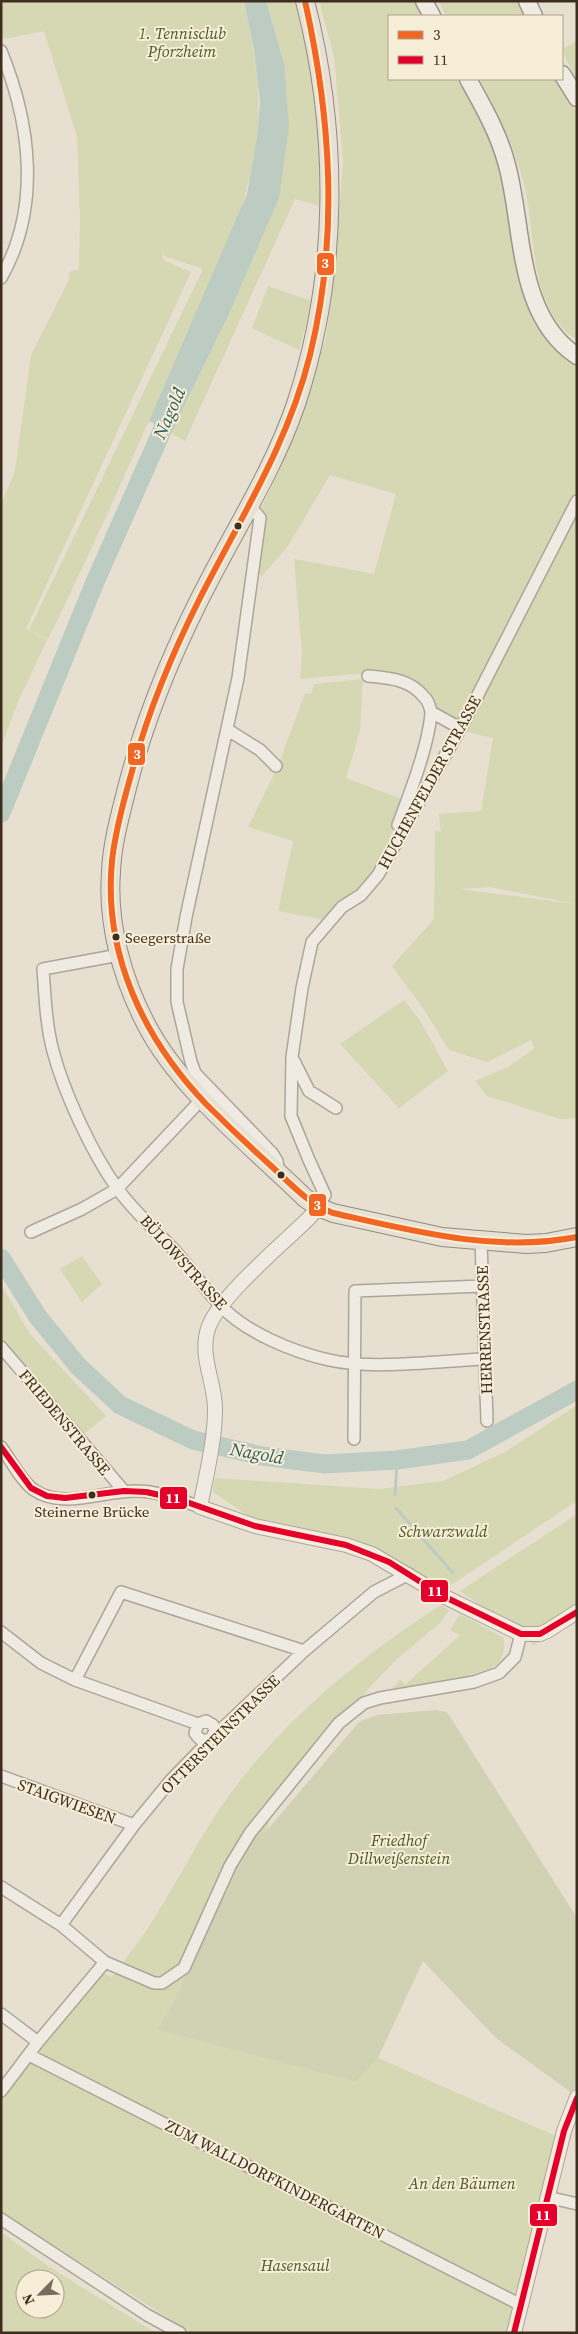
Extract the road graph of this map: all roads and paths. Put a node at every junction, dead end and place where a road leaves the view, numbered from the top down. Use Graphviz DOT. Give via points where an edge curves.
graph roads {
  1 [pos="305,1"];
  2 [pos="424,1"];
  3 [pos="527,1"];
  4 [pos="431,15"];
  5 [pos="534,15"];
  6 [pos="1,51"];
  7 [pos="563,76"];
  8 [pos="469,80"];
  9 [pos="577,98"];
  10 [pos="1,278"];
  11 [pos="577,356"];
  12 [pos="577,501"];
  13 [pos="251,507"];
  14 [pos="368,676"];
  15 [pos="431,712"];
  16 [pos="460,728"];
  17 [pos="228,730"];
  18 [pos="276,766"];
  19 [pos="394,843"];
  20 [pos="119,955"];
  21 [pos="292,1057"];
  22 [pos="202,1099"];
  23 [pos="336,1108"];
  24 [pos="279,1172"];
  25 [pos="117,1189"];
  26 [pos="318,1207"];
  27 [pos="31,1232"];
  28 [pos="577,1237"];
  29 [pos="481,1240"];
  30 [pos="482,1286"];
  31 [pos="220,1306"];
  32 [pos="1,1347"];
  33 [pos="484,1359"];
  34 [pos="356,1364"];
  35 [pos="487,1421"];
  36 [pos="354,1439"];
  37 [pos="1,1447"];
  38 [pos="124,1492"];
  39 [pos="200,1507"];
  40 [pos="409,1574"];
  41 [pos="577,1612"];
  42 [pos="1,1632"];
  43 [pos="521,1634"];
  44 [pos="304,1650"];
  45 [pos="75,1680"];
  46 [pos="212,1738"];
  47 [pos="1,1776"];
  48 [pos="134,1825"];
  49 [pos="1,1887"];
  50 [pos="60,1926"];
  51 [pos="105,1962"];
  52 [pos="1,2014"];
  53 [pos="38,2042"];
  54 [pos="29,2055"];
  55 [pos="1,2091"];
  56 [pos="577,2097"];
  57 [pos="547,2197"];
  58 [pos="577,2204"];
  59 [pos="1,2219"];
  60 [pos="521,2305"];
  61 [pos="180,2333"];
  62 [pos="514,2333"];
  1 -- 13 [label="main road" via="318,60 328,139 330,200 324,274 310,354 296,403 276,456"];
  2 -- 4 [label="main road"];
  3 -- 5 [label="main road"];
  6 -- 10 [label="street" via="23,121 29,170 20,237"];
  7 -- 9 [label="main road"];
  8 -- 11 [label="main road" via="495,130 507,163 527,271 540,316 553,336"];
  12 -- 16 [label="street, HUCHENFELDER STRASSE"];
  13 -- 17 [label="street" via="260,518 252,590"];
  13 -- 20 [label="main road" via="212,576 142,734 112,852 111,896"];
  14 -- 15 [label="street" via="398,680 414,687 425,698"];
  15 -- 16 [label="street"];
  15 -- 19 [label="street" via="413,786"];
  16 -- 19 [label="street, HUCHENFELDER STRASSE"];
  17 -- 18 [label="street" via="260,750"];
  17 -- 24 [label="street" via="186,917 177,969 177,1002 195,1073 278,1161"];
  19 -- 21 [label="street, HUCHENFELDER STRASSE" via="378,875 361,895 342,907 312,942"];
  20 -- 22 [label="main road" via="136,1004 154,1040"];
  20 -- 25 [label="street, BÜLOWSTRASSE" via="43,969 53,1052 70,1099"];
  21 -- 23 [label="street" via="309,1092"];
  21 -- 26 [label="street, HUCHENFELDER STRASSE" via="292,1116 308,1160 326,1195"];
  22 -- 24 [label="main road"];
  22 -- 25 [label="street"];
  24 -- 26 [label="main road"];
  25 -- 27 [label="street"];
  25 -- 31 [label="street, BÜLOWSTRASSE" via="177,1253"];
  26 -- 29 [label="main road" via="442,1237"];
  26 -- 31 [label="street"];
  28 -- 29 [label="main road" via="527,1244"];
  29 -- 30 [label="street, HERRENSTRASSE"];
  30 -- 33 [label="street, HERRENSTRASSE"];
  30 -- 34 [label="street" via="355,1290"];
  31 -- 34 [label="street, BÜLOWSTRASSE" via="248,1328 275,1340 329,1360"];
  31 -- 39 [label="street" via="209,1326 205,1343 214,1417"];
  32 -- 38 [label="street, FRIEDENSTRASSE"];
  33 -- 34 [label="street, BÜLOWSTRASSE"];
  33 -- 35 [label="street, HERRENSTRASSE"];
  34 -- 36 [label="street"];
  37 -- 38 [label="street" via="31,1488 46,1496 65,1498"];
  38 -- 39 [label="street" via="137,1490 166,1495"];
  39 -- 40 [label="street" via="255,1526 346,1545 389,1562"];
  40 -- 43 [label="street" via="443,1596"];
  40 -- 44 [label="street, OTTERSTEINSTRASSE" via="374,1592"];
  41 -- 43 [label="street" via="540,1634"];
  42 -- 45 [label="street" via="41,1663"];
  43 -- 51 [label="street" via="514,1657 499,1673 474,1682 380,1698 364,1703 339,1723 250,1833 230,1866 184,1968 162,1983 154,1983"];
  44 -- 45 [label="street" via="120,1592"];
  44 -- 46 [label="street, OTTERSTEINSTRASSE"];
  45 -- 46 [label="street" via="198,1724 206,1721 215,1730"];
  46 -- 48 [label="street, OTTERSTEINSTRASSE"];
  47 -- 48 [label="street, STAIGWIESEN"];
  48 -- 50 [label="street, OTTERSTEINSTRASSE"];
  49 -- 50 [label="street"];
  50 -- 51 [label="street"];
  51 -- 53 [label="street"];
  52 -- 53 [label="street"];
  53 -- 54 [label="street"];
  54 -- 55 [label="street"];
  54 -- 60 [label="street, ZUM WALLDORFKINDERGARTEN"];
  56 -- 57 [label="street"];
  57 -- 58 [label="street"];
  57 -- 60 [label="street"];
  59 -- 61 [label="street" via="147,2315"];
  60 -- 62 [label="street"];
}
